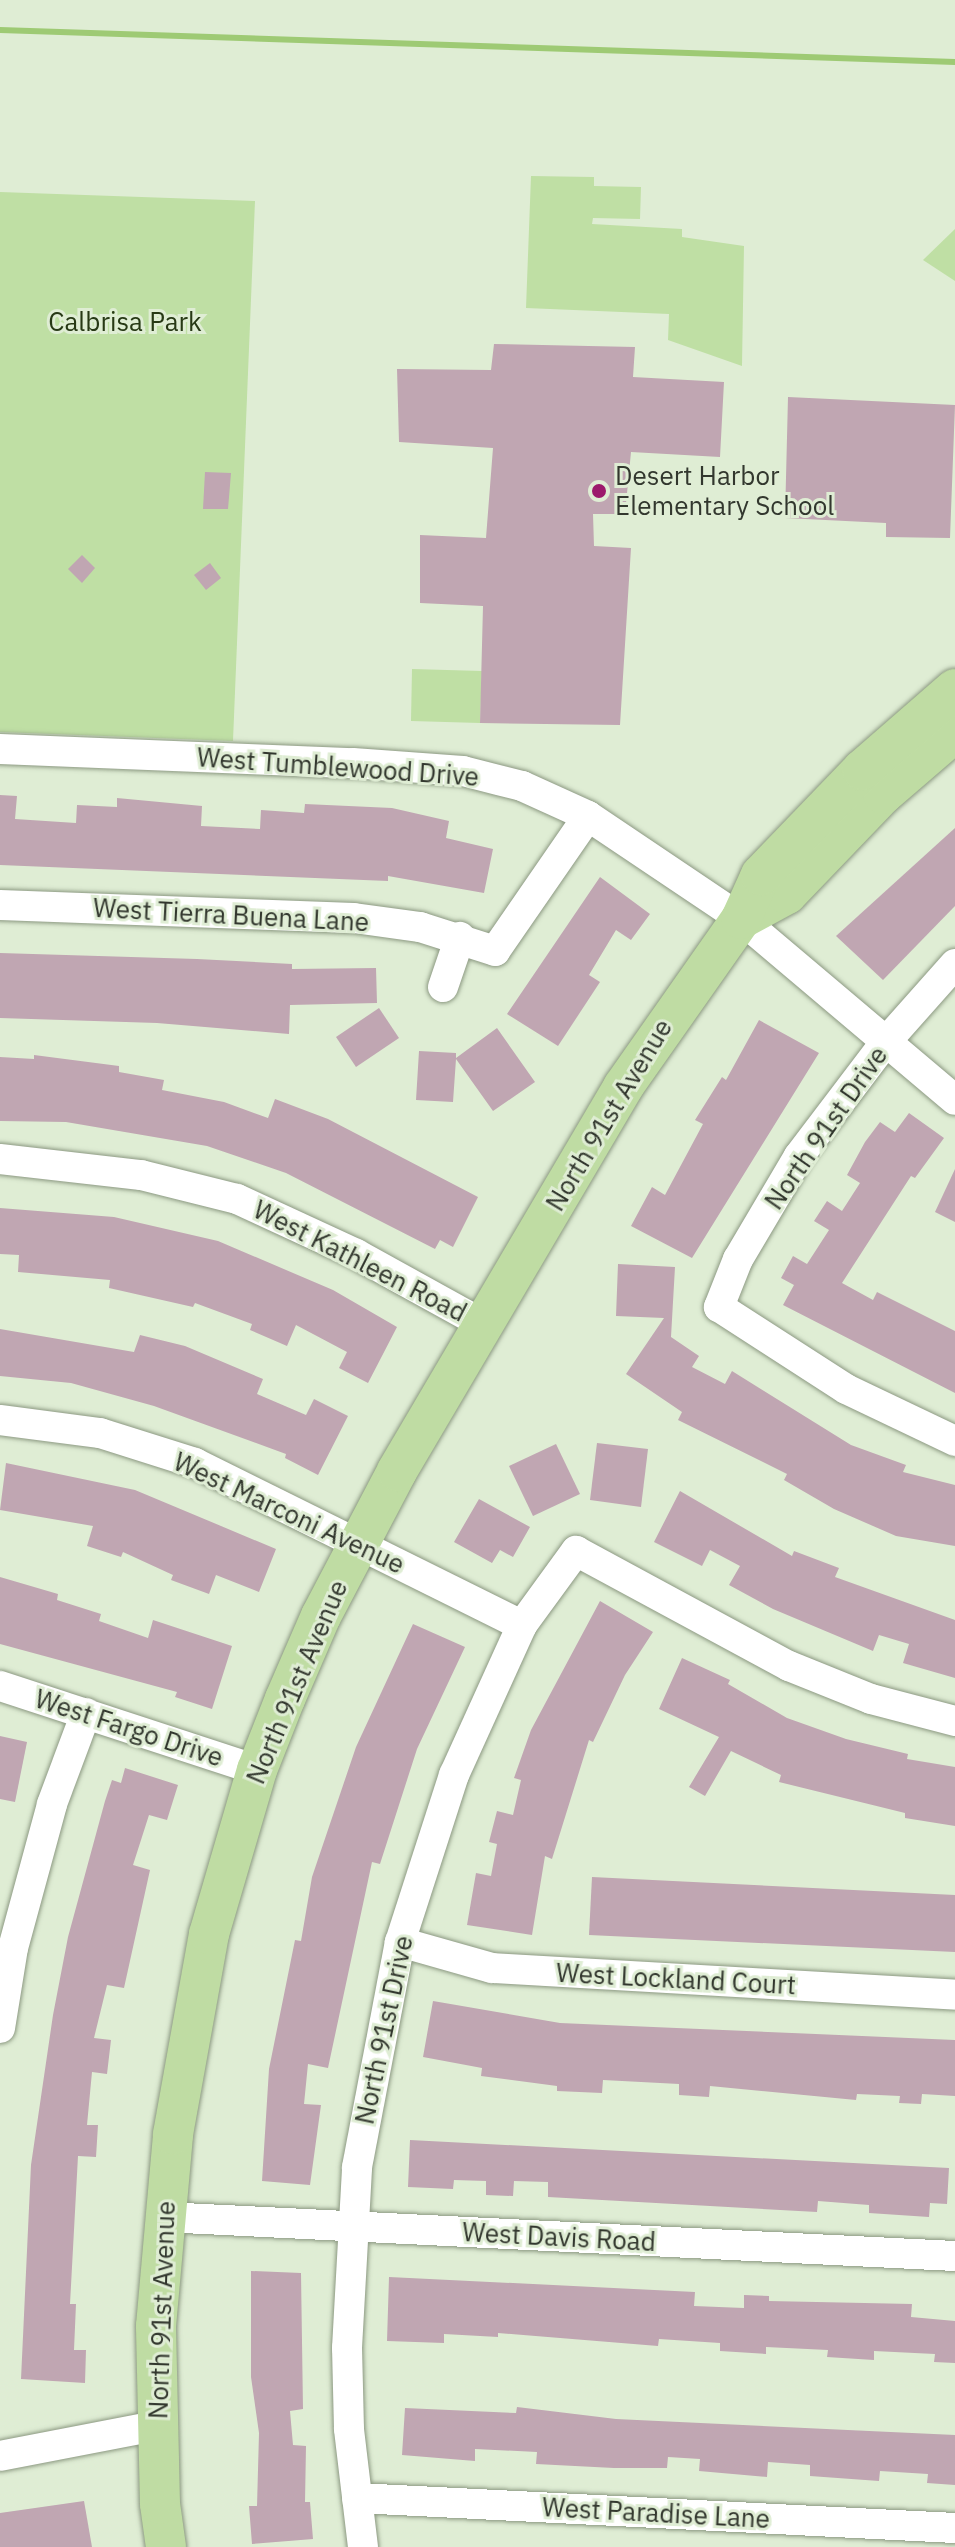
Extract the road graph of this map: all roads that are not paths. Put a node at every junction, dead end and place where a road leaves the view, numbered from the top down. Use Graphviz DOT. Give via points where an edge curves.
graph roads {
  1 [pos="955,689"];
  2 [pos="955,732"];
  3 [pos="0,749"];
  4 [pos="588,816"];
  5 [pos="0,905"];
  6 [pos="741,919"];
  7 [pos="460,937"];
  8 [pos="955,964"];
  9 [pos="443,987"];
  10 [pos="884,1044"];
  11 [pos="955,1100"];
  12 [pos="0,1159"];
  13 [pos="483,1324"];
  14 [pos="0,1420"];
  15 [pos="955,1441"];
  16 [pos="358,1544"];
  17 [pos="522,1625"];
  18 [pos="0,1686"];
  19 [pos="86,1713"];
  20 [pos="955,1721"];
  21 [pos="257,1770"];
  22 [pos="400,1942"];
  23 [pos="6,1947"];
  24 [pos="955,1995"];
  25 [pos="0,2028"];
  26 [pos="163,2217"];
  27 [pos="351,2227"];
  28 [pos="955,2256"];
  29 [pos="156,2426"];
  30 [pos="0,2456"];
  31 [pos="357,2498"];
  32 [pos="955,2528"];
  33 [pos="166,2547"];
  34 [pos="363,2547"];
  1 -- 6 [label="main road, North 91st Avenue" via="802,828 761,875"];
  2 -- 6 [label="main road, North 91st Avenue" via="883,794 787,894"];
  3 -- 4 [label="street, West Tumblewood Drive" via="463,771 522,786"];
  4 -- 6 [label="street, West Tumblewood Drive"];
  4 -- 7 [label="street, West Tierra Buena Lane" via="495,951"];
  5 -- 7 [label="street, West Tierra Buena Lane" via="354,918"];
  6 -- 10 [label="street, West Tumblewood Drive"];
  6 -- 13 [label="main road, North 91st Avenue" via="649,1045"];
  7 -- 9 [label="street"];
  8 -- 10 [label="street, North 91st Drive"];
  10 -- 11 [label="street, West Tumblewood Drive"];
  10 -- 15 [label="street, North 91st Drive" via="799,1156 738,1259 719,1307 846,1389"];
  12 -- 13 [label="street, West Kathleen Road" via="141,1175 237,1199 356,1254"];
  13 -- 16 [label="main road, North 91st Avenue"];
  14 -- 16 [label="street, West Marconi Avenue" via="100,1433 195,1463"];
  16 -- 17 [label="street, West Marconi Avenue"];
  16 -- 21 [label="main road, North 91st Avenue" via="321,1616"];
  17 -- 20 [label="street, North 91st Drive" via="576,1551 789,1666 871,1699"];
  17 -- 22 [label="street, North 91st Drive" via="454,1775"];
  18 -- 19 [label="street, West Fargo Drive"];
  19 -- 21 [label="street, West Fargo Drive"];
  19 -- 23 [label="street"];
  21 -- 26 [label="main road, North 91st Avenue" via="194,2000"];
  22 -- 24 [label="street, West Lockland Court" via="492,1968"];
  22 -- 27 [label="street, North 91st Drive" via="381,2027"];
  23 -- 25 [label="street"];
  26 -- 27 [label="street, West Davis Road"];
  26 -- 29 [label="main road, North 91st Avenue"];
  27 -- 28 [label="street, West Davis Road"];
  27 -- 31 [label="street, North 91st Drive" via="347,2348"];
  29 -- 30 [label="street"];
  29 -- 33 [label="main road, North 91st Avenue"];
  31 -- 32 [label="street, West Paradise Lane"];
  31 -- 34 [label="street, North 91st Drive"];
}
